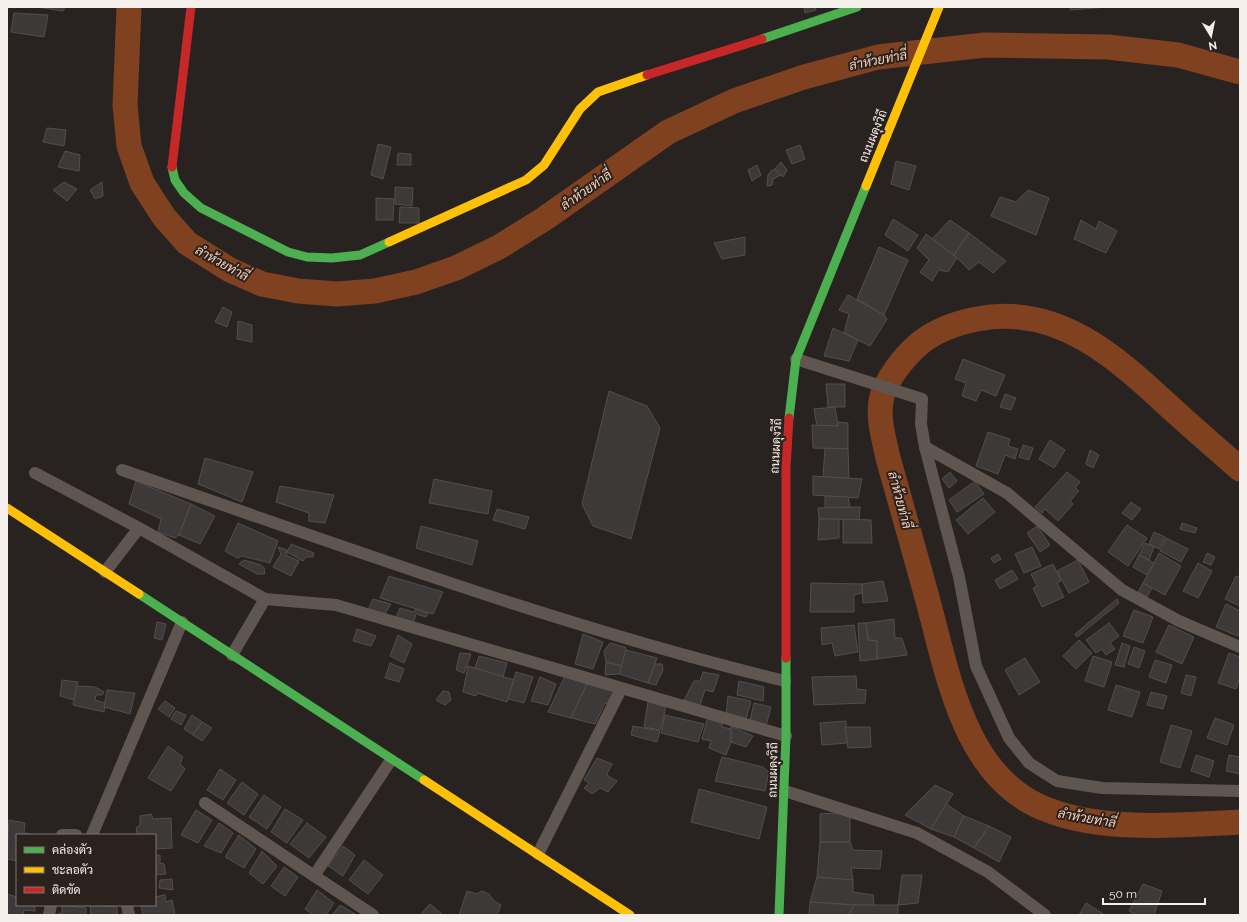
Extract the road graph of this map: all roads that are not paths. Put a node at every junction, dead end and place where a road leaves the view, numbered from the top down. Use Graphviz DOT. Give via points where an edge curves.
graph roads {
  1 [pos="191,7"];
  2 [pos="857,7"];
  3 [pos="939,7"];
  4 [pos="796,359"];
  5 [pos="925,446"];
  6 [pos="122,470"];
  7 [pos="35,473"];
  8 [pos="7,508"];
  9 [pos="139,528"];
  10 [pos="105,572"];
  11 [pos="265,599"];
  12 [pos="182,622"];
  13 [pos="1240,647"];
  14 [pos="232,655"];
  15 [pos="785,681"];
  16 [pos="622,689"];
  17 [pos="786,736"];
  18 [pos="391,760"];
  19 [pos="785,791"];
  20 [pos="1240,791"];
  21 [pos="205,804"];
  22 [pos="92,834"];
  23 [pos="538,854"];
  24 [pos="314,876"];
  25 [pos="373,915"];
  26 [pos="630,915"];
  27 [pos="779,915"];
  28 [pos="1045,915"];
  1 -- 2 [label="street" via="174,144 172,166 175,180 184,193 201,208 282,249 307,257 332,258 360,255 526,180 544,165 580,109 598,92"];
  3 -- 4 [label="street, ถนนผดุงวิถี"];
  4 -- 5 [label="street" via="922,399 921,424"];
  4 -- 15 [label="street, ถนนผดุงวิถี" via="786,468"];
  5 -- 13 [label="street" via="1007,493 1122,590 1179,621"];
  5 -- 20 [label="street" via="959,577 976,666 1009,738 1030,763 1058,781 1102,788"];
  6 -- 15 [label="street" via="333,544 572,622 721,666"];
  7 -- 9 [label="street"];
  8 -- 10 [label="street"];
  9 -- 10 [label="street"];
  9 -- 11 [label="street"];
  10 -- 12 [label="street"];
  11 -- 14 [label="street"];
  11 -- 16 [label="street" via="336,605"];
  12 -- 14 [label="street"];
  12 -- 22 [label="street"];
  14 -- 18 [label="street"];
  15 -- 17 [label="street, ถนนผดุงวิถี"];
  16 -- 17 [label="street"];
  16 -- 23 [label="street"];
  17 -- 19 [label="street, ถนนผดุงวิถี"];
  18 -- 23 [label="street"];
  18 -- 24 [label="street"];
  19 -- 27 [label="street, ถนนผดุงวิถี"];
  19 -- 28 [label="street" via="917,833 988,872"];
  21 -- 24 [label="street"];
  23 -- 26 [label="street"];
  24 -- 25 [label="street"];
}
